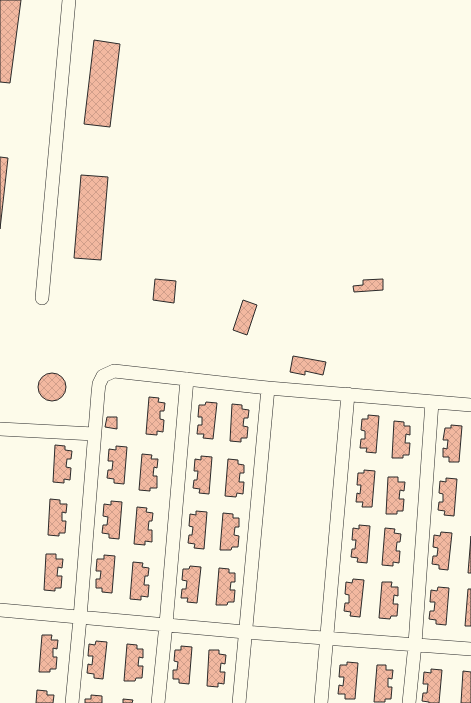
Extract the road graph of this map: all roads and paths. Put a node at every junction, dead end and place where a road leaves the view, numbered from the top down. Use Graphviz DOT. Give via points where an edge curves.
graph roads {
  1 [pos="68,0"];
  2 [pos="42,298"];
  3 [pos="186,379"];
  4 [pos="268,388"];
  5 [pos="348,394"];
  6 [pos="432,402"];
  7 [pos="471,405"];
  8 [pos="0,429"];
  9 [pos="94,434"];
  10 [pos="0,610"];
  11 [pos="80,618"];
  12 [pos="166,624"];
  13 [pos="245,632"];
  14 [pos="327,638"];
  15 [pos="415,644"];
  16 [pos="471,649"];
  17 [pos="72,703"];
  18 [pos="158,703"];
  19 [pos="239,703"];
  20 [pos="321,703"];
  21 [pos="409,703"];
  1 -- 2 [label="street"];
  3 -- 4 [label="street"];
  3 -- 9 [label="street" via="114,371 103,376 99,384"];
  3 -- 12 [label="street"];
  4 -- 5 [label="street"];
  4 -- 13 [label="street"];
  5 -- 6 [label="street"];
  5 -- 14 [label="street"];
  6 -- 7 [label="street"];
  6 -- 15 [label="street"];
  8 -- 9 [label="street"];
  9 -- 11 [label="street"];
  10 -- 11 [label="street"];
  11 -- 12 [label="street"];
  11 -- 17 [label="street"];
  12 -- 13 [label="street"];
  12 -- 18 [label="street"];
  13 -- 14 [label="street"];
  13 -- 19 [label="street"];
  14 -- 15 [label="street"];
  14 -- 20 [label="street"];
  15 -- 16 [label="street"];
  15 -- 21 [label="street"];
}
